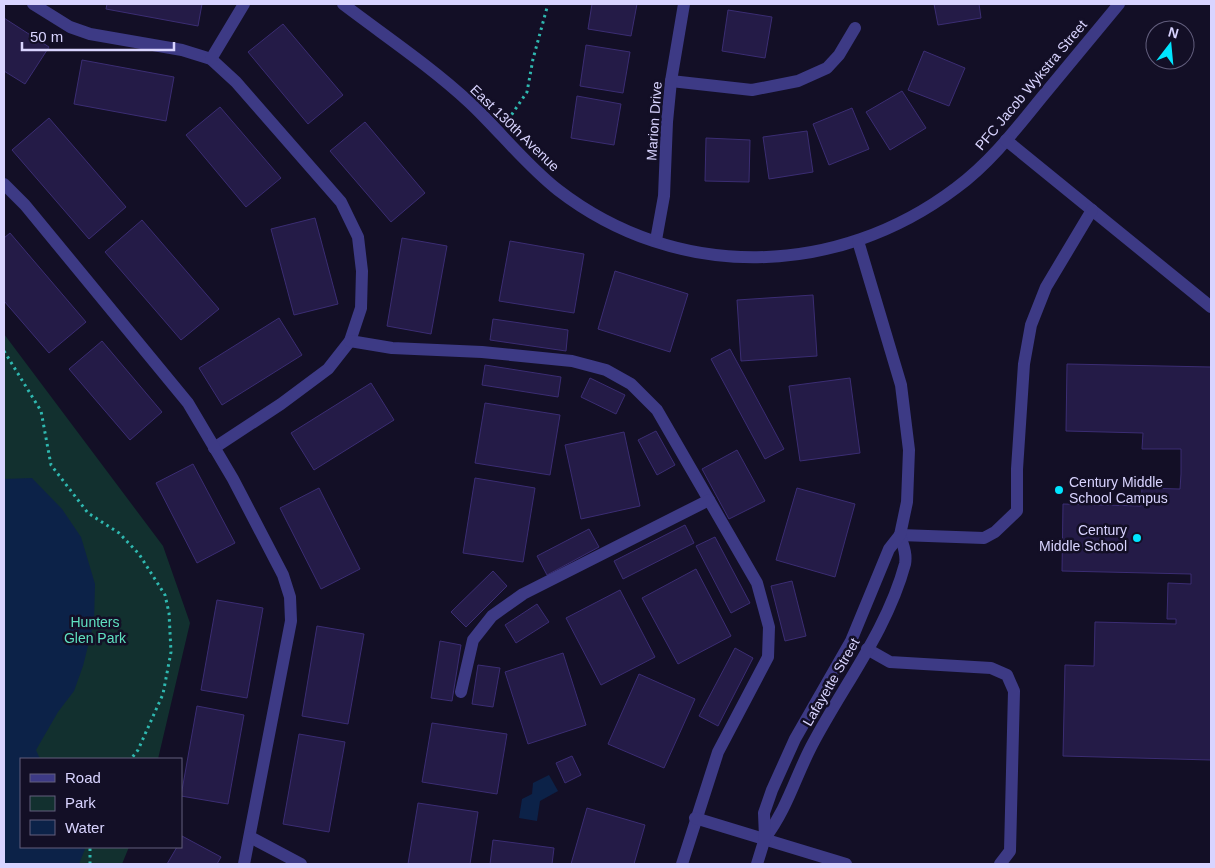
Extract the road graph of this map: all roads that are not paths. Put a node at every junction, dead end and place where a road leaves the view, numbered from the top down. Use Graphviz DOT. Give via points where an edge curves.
graph roads {
  1 [pos="33,4"];
  2 [pos="244,4"];
  3 [pos="343,4"];
  4 [pos="684,4"];
  5 [pos="1119,4"];
  6 [pos="855,28"];
  7 [pos="211,59"];
  8 [pos="671,81"];
  9 [pos="1006,140"];
  10 [pos="4,184"];
  11 [pos="1092,210"];
  12 [pos="656,240"];
  13 [pos="858,241"];
  14 [pos="1211,307"];
  15 [pos="350,341"];
  16 [pos="214,448"];
  17 [pos="709,500"];
  18 [pos="900,535"];
  19 [pos="867,649"];
  20 [pos="461,692"];
  21 [pos="695,818"];
  22 [pos="250,837"];
  23 [pos="765,838"];
  24 [pos="244,864"];
  25 [pos="301,864"];
  26 [pos="682,864"];
  27 [pos="757,864"];
  28 [pos="846,864"];
  29 [pos="1000,864"];
  1 -- 7 [label="street" via="70,27 90,34 182,50"];
  2 -- 7 [label="street"];
  3 -- 12 [label="street, East 130th Avenue" via="468,100 526,162 558,190 596,215"];
  4 -- 8 [label="street, Marion Drive"];
  5 -- 9 [label="street, PFC Jacob Wykstra Street"];
  6 -- 8 [label="street" via="827,68 789,84 752,90"];
  7 -- 15 [label="street" via="236,82 341,202 358,237 362,271 361,308"];
  8 -- 12 [label="street, Marion Drive" via="664,196"];
  9 -- 11 [label="street"];
  9 -- 13 [label="street, PFC Jacob Wykstra Street" via="957,187 907,219"];
  10 -- 16 [label="street" via="25,205 188,403"];
  11 -- 14 [label="street"];
  11 -- 18 [label="street" via="1046,287 1031,325 1024,364 1017,510 995,532 984,538"];
  12 -- 13 [label="street, East 130th Avenue" via="706,254 758,258 830,250"];
  13 -- 18 [label="street, Lafayette Street" via="900,385 906,421 909,478"];
  15 -- 16 [label="street" via="328,369"];
  15 -- 17 [label="street" via="392,348 572,361 606,370 632,384 657,410"];
  16 -- 22 [label="street" via="283,575 290,597 291,621"];
  17 -- 20 [label="street" via="523,594 492,616 473,640"];
  17 -- 21 [label="street" via="757,583 770,627 768,657 718,752"];
  18 -- 19 [label="street, Lafayette Street" via="906,552 905,563 892,600"];
  18 -- 23 [label="street, Lafayette Street" via="889,549 851,641 795,739 764,813"];
  19 -- 23 [label="street, Lafayette Street" via="811,748 780,819"];
  19 -- 29 [label="street" via="890,662 991,668 1007,674 1014,691 1010,851"];
  21 -- 23 [label="street"];
  21 -- 26 [label="street"];
  22 -- 24 [label="street"];
  22 -- 25 [label="street"];
  23 -- 27 [label="street, Lafayette Street"];
  23 -- 28 [label="street"];
}
